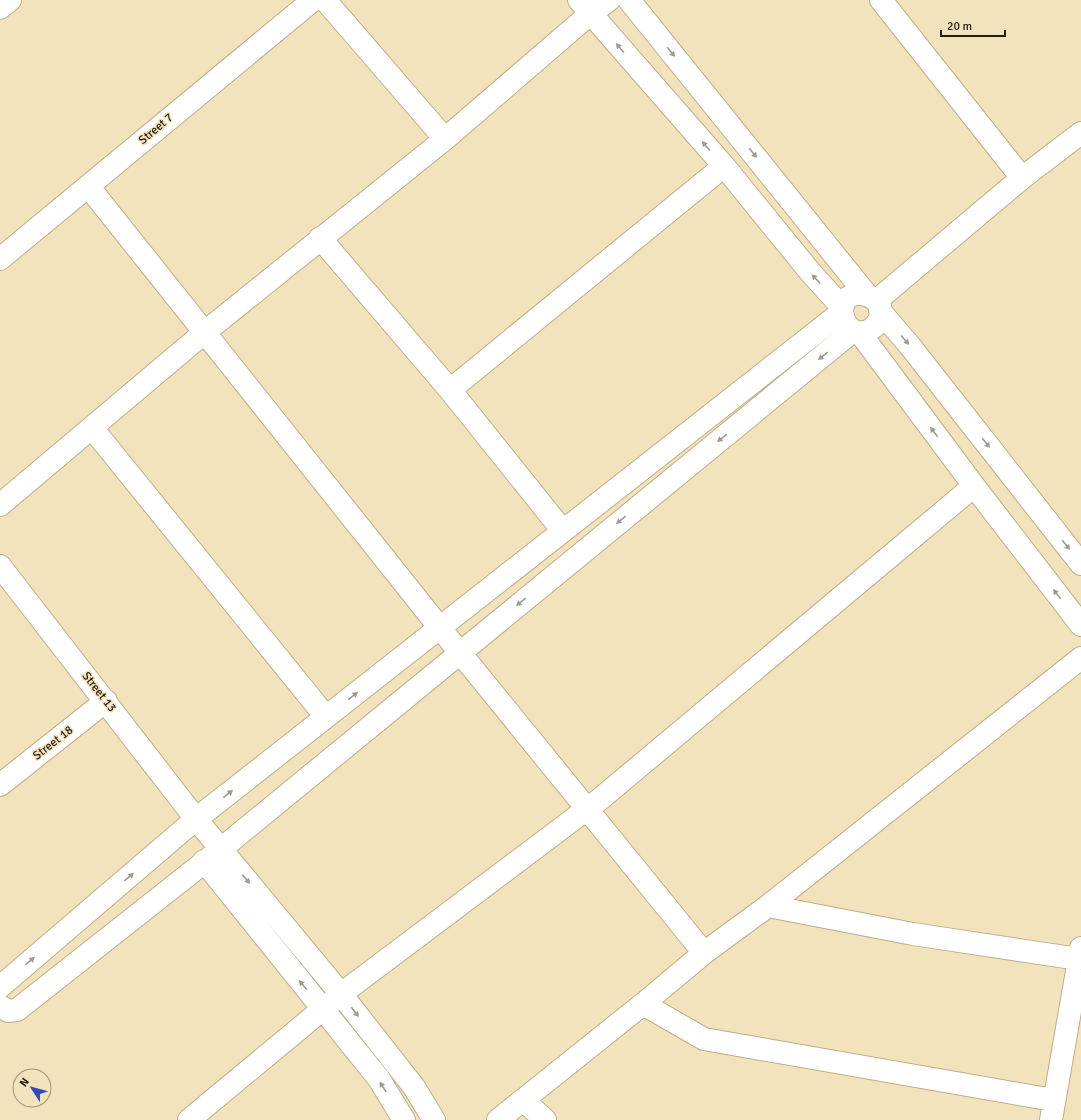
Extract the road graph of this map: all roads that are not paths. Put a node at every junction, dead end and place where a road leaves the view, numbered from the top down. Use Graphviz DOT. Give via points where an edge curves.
graph roads {
  1 [pos="10,0"];
  2 [pos="313,0"];
  3 [pos="325,0"];
  4 [pos="609,0"];
  5 [pos="629,0"];
  6 [pos="881,0"];
  7 [pos="585,7"];
  8 [pos="0,8"];
  9 [pos="1081,133"];
  10 [pos="445,139"];
  11 [pos="724,166"];
  12 [pos="1022,178"];
  13 [pos="88,186"];
  14 [pos="320,238"];
  15 [pos="0,259"];
  16 [pos="874,302"];
  17 [pos="842,310"];
  18 [pos="205,332"];
  19 [pos="857,332"];
  20 [pos="450,390"];
  21 [pos="92,428"];
  22 [pos="974,486"];
  23 [pos="0,505"];
  24 [pos="563,531"];
  25 [pos="1081,564"];
  26 [pos="0,566"];
  27 [pos="1081,625"];
  28 [pos="440,628"];
  29 [pos="461,652"];
  30 [pos="1081,658"];
  31 [pos="106,701"];
  32 [pos="326,717"];
  33 [pos="0,785"];
  34 [pos="588,809"];
  35 [pos="196,819"];
  36 [pos="213,855"];
  37 [pos="768,906"];
  38 [pos="704,953"];
  39 [pos="1080,953"];
  40 [pos="0,987"];
  41 [pos="341,994"];
  42 [pos="643,1004"];
  43 [pos="0,1006"];
  44 [pos="322,1009"];
  45 [pos="523,1100"];
  46 [pos="1052,1110"];
  47 [pos="189,1120"];
  48 [pos="404,1120"];
  49 [pos="434,1120"];
  50 [pos="498,1120"];
  51 [pos="545,1120"];
  1 -- 8 [label="street"];
  2 -- 13 [label="street, Street 7"];
  3 -- 10 [label="street"];
  4 -- 7 [label="street"];
  5 -- 16 [label="street, one-way"];
  6 -- 12 [label="street"];
  7 -- 10 [label="street"];
  11 -- 7 [label="street, one-way"];
  9 -- 12 [label="street"];
  10 -- 14 [label="street"];
  17 -- 11 [label="street, one-way"];
  11 -- 20 [label="street"];
  12 -- 16 [label="street"];
  13 -- 15 [label="street, Street 7"];
  13 -- 18 [label="street"];
  14 -- 18 [label="street"];
  14 -- 20 [label="street"];
  16 -- 17 [label="street" via="861,293 847,299"];
  16 -- 19 [label="street" via="877,324 873,329"];
  16 -- 25 [label="street, one-way"];
  17 -- 19 [label="street" via="844,323"];
  17 -- 24 [label="street"];
  18 -- 21 [label="street"];
  18 -- 28 [label="street"];
  22 -- 19 [label="street, one-way"];
  19 -- 29 [label="street, one-way"];
  20 -- 24 [label="street"];
  21 -- 23 [label="street"];
  21 -- 32 [label="street"];
  27 -- 22 [label="street, one-way"];
  22 -- 34 [label="street"];
  24 -- 28 [label="street"];
  26 -- 31 [label="street, Street 13"];
  28 -- 29 [label="street"];
  32 -- 28 [label="street, one-way"];
  29 -- 34 [label="street"];
  29 -- 36 [label="street"];
  30 -- 37 [label="street"];
  31 -- 33 [label="street, Street 18"];
  31 -- 35 [label="street, Street 13"];
  35 -- 32 [label="street, one-way"];
  34 -- 38 [label="street"];
  34 -- 41 [label="street"];
  35 -- 36 [label="street, Street 13"];
  40 -- 35 [label="street, one-way"];
  36 -- 41 [label="street, one-way"];
  36 -- 43 [label="street" via="17,1010 8,1011"];
  44 -- 36 [label="street, one-way"];
  37 -- 38 [label="street"];
  37 -- 39 [label="street" via="912,934"];
  38 -- 42 [label="street"];
  39 -- 46 [label="street"];
  41 -- 44 [label="street"];
  41 -- 49 [label="street, one-way" via="414,1087"];
  42 -- 45 [label="street"];
  42 -- 46 [label="street" via="704,1039"];
  44 -- 47 [label="street"];
  48 -- 44 [label="street, one-way" via="378,1080"];
  45 -- 50 [label="street"];
  45 -- 51 [label="street"];
}
